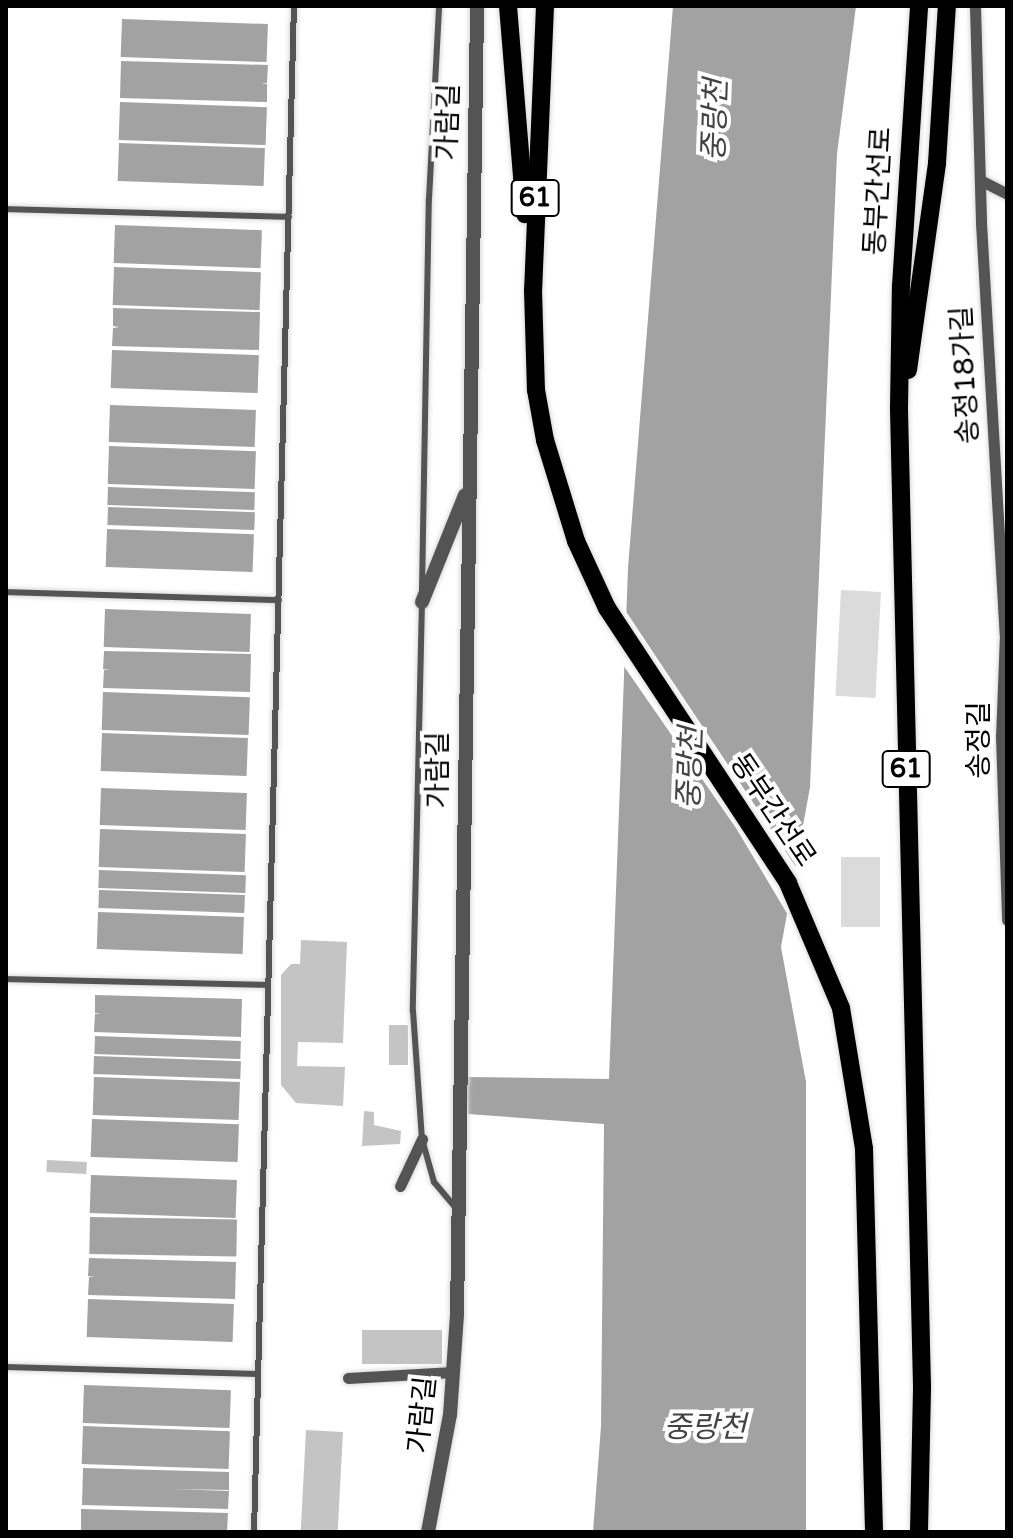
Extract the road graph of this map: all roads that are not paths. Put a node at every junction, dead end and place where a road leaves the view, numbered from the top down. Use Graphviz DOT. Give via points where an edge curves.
graph roads {
  1 [pos="294,6"];
  2 [pos="439,6"];
  3 [pos="477,6"];
  4 [pos="508,6"];
  5 [pos="545,6"];
  6 [pos="919,6"];
  7 [pos="947,6"];
  8 [pos="975,6"];
  9 [pos="980,180"];
  10 [pos="1006,194"];
  11 [pos="1007,207"];
  12 [pos="6,209"];
  13 [pos="289,217"];
  14 [pos="533,290"];
  15 [pos="899,408"];
  16 [pos="471,480"];
  17 [pos="1003,560"];
  18 [pos="6,592"];
  19 [pos="279,600"];
  20 [pos="422,602"];
  21 [pos="1005,792"];
  22 [pos="1007,920"];
  23 [pos="6,979"];
  24 [pos="268,985"];
  25 [pos="422,1139"];
  26 [pos="400,1186"];
  27 [pos="458,1211"];
  28 [pos="6,1367"];
  29 [pos="453,1372"];
  30 [pos="258,1374"];
  31 [pos="348,1378"];
  32 [pos="254,1532"];
  33 [pos="428,1532"];
  34 [pos="874,1532"];
  35 [pos="919,1532"];
  1 -- 13 [label="lane"];
  2 -- 20 [label="lane" via="429,199"];
  3 -- 16 [label="street, 가람길"];
  4 -- 14 [label="highway"];
  5 -- 14 [label="highway, 동부간선로 / 61"];
  6 -- 15 [label="highway, 동부간선로 / 61" via="901,286"];
  7 -- 15 [label="highway" via="937,163 917,330"];
  8 -- 9 [label="street, 송정18가길"];
  9 -- 10 [label="street"];
  9 -- 17 [label="street, 송정18가길"];
  10 -- 11 [label="street"];
  12 -- 13 [label="lane"];
  13 -- 19 [label="lane"];
  14 -- 34 [label="highway, 동부간선로 / 61" via="536,390 562,502 607,608 768,849 816,940 850,1049 864,1149"];
  15 -- 35 [label="highway, 동부간선로 / 61" via="922,1386"];
  16 -- 20 [label="street"];
  16 -- 27 [label="street, 가람길"];
  17 -- 21 [label="street, 송정길"];
  18 -- 19 [label="lane"];
  19 -- 24 [label="lane"];
  20 -- 25 [label="lane" via="413,1011"];
  21 -- 22 [label="street, 송정길"];
  23 -- 24 [label="lane"];
  24 -- 30 [label="lane"];
  25 -- 26 [label="street"];
  25 -- 27 [label="lane" via="434,1182"];
  27 -- 29 [label="street, 가람길"];
  28 -- 30 [label="lane"];
  29 -- 31 [label="street"];
  29 -- 33 [label="street, 가람길" via="440,1489"];
  30 -- 32 [label="lane"];
}
